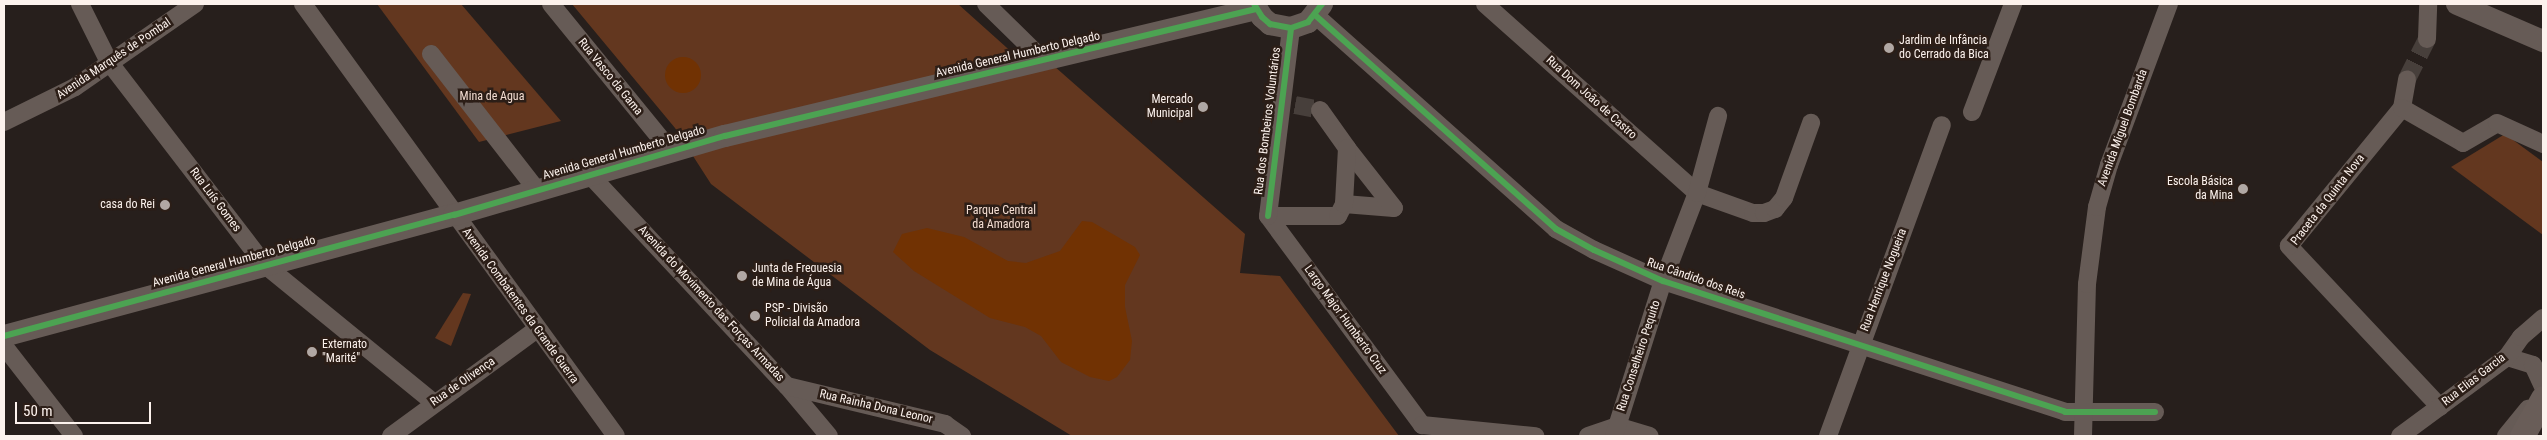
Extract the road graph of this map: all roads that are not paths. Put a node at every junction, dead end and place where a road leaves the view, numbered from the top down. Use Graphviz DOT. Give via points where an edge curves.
graph roads {
  1 [pos="80,4"];
  2 [pos="195,4"];
  3 [pos="303,4"];
  4 [pos="551,4"];
  5 [pos="986,4"];
  6 [pos="1485,4"];
  7 [pos="2013,4"];
  8 [pos="2169,4"];
  9 [pos="2428,4"];
  10 [pos="2457,4"];
  11 [pos="1255,6"];
  12 [pos="1319,10"];
  13 [pos="1291,28"];
  14 [pos="2427,39"];
  15 [pos="2543,41"];
  16 [pos="432,54"];
  17 [pos="1044,61"];
  18 [pos="109,62"];
  19 [pos="2407,79"];
  20 [pos="2402,108"];
  21 [pos="1320,110"];
  22 [pos="1972,112"];
  23 [pos="1718,116"];
  24 [pos="4,122"];
  25 [pos="1811,123"];
  26 [pos="1942,124"];
  27 [pos="2543,144"];
  28 [pos="1347,148"];
  29 [pos="670,150"];
  30 [pos="590,175"];
  31 [pos="537,190"];
  32 [pos="1697,193"];
  33 [pos="1344,204"];
  34 [pos="454,215"];
  35 [pos="1268,216"];
  36 [pos="265,265"];
  37 [pos="1663,281"];
  38 [pos="2543,318"];
  39 [pos="537,328"];
  40 [pos="4,336"];
  41 [pos="1860,344"];
  42 [pos="4,346"];
  43 [pos="2507,357"];
  44 [pos="787,386"];
  45 [pos="2543,386"];
  46 [pos="2543,397"];
  47 [pos="433,402"];
  48 [pos="2440,407"];
  49 [pos="2083,412"];
  50 [pos="2155,412"];
  51 [pos="1615,431"];
  52 [pos="74,436"];
  53 [pos="391,436"];
  54 [pos="616,436"];
  55 [pos="829,436"];
  56 [pos="962,436"];
  57 [pos="1535,436"];
  58 [pos="1588,436"];
  59 [pos="1650,436"];
  60 [pos="1828,436"];
  61 [pos="2083,436"];
  62 [pos="2400,436"];
  63 [pos="2506,436"];
  64 [pos="2522,436"];
  1 -- 18 [label="street, Rua Luís Gomes"];
  2 -- 18 [label="street, Avenida Marquês de Pombal"];
  3 -- 34 [label="street, Avenida Combatentes da Grande Guerra"];
  4 -- 29 [label="street, Rua Vasco da Gama"];
  5 -- 17 [label="street"];
  6 -- 32 [label="street, Rua Dom João de Castro"];
  7 -- 22 [label="street"];
  8 -- 49 [label="street, Avenida Miguel Bombarda" via="2106,173 2097,208 2087,284"];
  9 -- 14 [label="street"];
  10 -- 15 [label="street"];
  11 -- 13 [label="street" via="1270,24"];
  11 -- 17 [label="street, Avenida General Humberto Delgado"];
  12 -- 13 [label="street"];
  12 -- 37 [label="street, Rua Cândido dos Reis" via="1556,229"];
  13 -- 35 [label="street, Rua dos Bombeiros Voluntários" via="1289,104"];
  16 -- 31 [label="street"];
  17 -- 29 [label="street, Avenida General Humberto Delgado"];
  18 -- 24 [label="street, Avenida Marquês de Pombal" via="59,97"];
  18 -- 36 [label="street, Rua Luís Gomes"];
  19 -- 20 [label="street"];
  20 -- 27 [label="street" via="2462,143 2497,123"];
  20 -- 48 [label="street, Praceta da Quinta Nova" via="2289,246"];
  21 -- 28 [label="street"];
  23 -- 32 [label="street, Rua Conselheiro Pequito"];
  25 -- 32 [label="street" via="1784,198 1774,208 1764,213 1753,213"];
  26 -- 41 [label="street, Rua Henrique Nogueira"];
  28 -- 33 [label="street"];
  28 -- 33 [label="street" via="1394,208"];
  29 -- 30 [label="street, Avenida General Humberto Delgado"];
  30 -- 31 [label="street, Avenida General Humberto Delgado"];
  30 -- 44 [label="street, Avenida do Movimento das Forças Armadas"];
  31 -- 34 [label="street, Avenida General Humberto Delgado"];
  32 -- 37 [label="street, Rua Conselheiro Pequito"];
  33 -- 35 [label="street" via="1338,216"];
  34 -- 36 [label="street, Avenida General Humberto Delgado"];
  34 -- 39 [label="street, Avenida Combatentes da Grande Guerra"];
  35 -- 57 [label="street, Largo Major Humberto Cruz" via="1422,425"];
  36 -- 40 [label="street, Avenida General Humberto Delgado"];
  36 -- 47 [label="street, Rua Luís Gomes"];
  37 -- 41 [label="street, Rua Cândido dos Reis"];
  37 -- 51 [label="street, Rua Conselheiro Pequito"];
  38 -- 43 [label="street, Rua Elias Garcia" via="2521,337"];
  39 -- 47 [label="street, Rua de Olivença"];
  39 -- 54 [label="street, Avenida Combatentes da Grande Guerra"];
  41 -- 49 [label="street, Rua Cândido dos Reis" via="2065,412"];
  41 -- 60 [label="street, Rua Henrique Nogueira"];
  42 -- 52 [label="street"];
  43 -- 45 [label="street" via="2533,365"];
  43 -- 48 [label="street, Rua Elias Garcia"];
  44 -- 55 [label="street, Avenida do Movimento das Forças Armadas"];
  44 -- 56 [label="street, Rua Rainha Dona Leonor" via="945,424"];
  46 -- 63 [label="street" via="2520,417"];
  46 -- 64 [label="main road"];
  47 -- 53 [label="street, Rua de Olivença"];
  48 -- 62 [label="street, Rua Elias Garcia"];
  49 -- 50 [label="street, Rua Cândido dos Reis"];
  49 -- 61 [label="street, Avenida Miguel Bombarda"];
  51 -- 58 [label="street"];
  51 -- 59 [label="street"];
}
